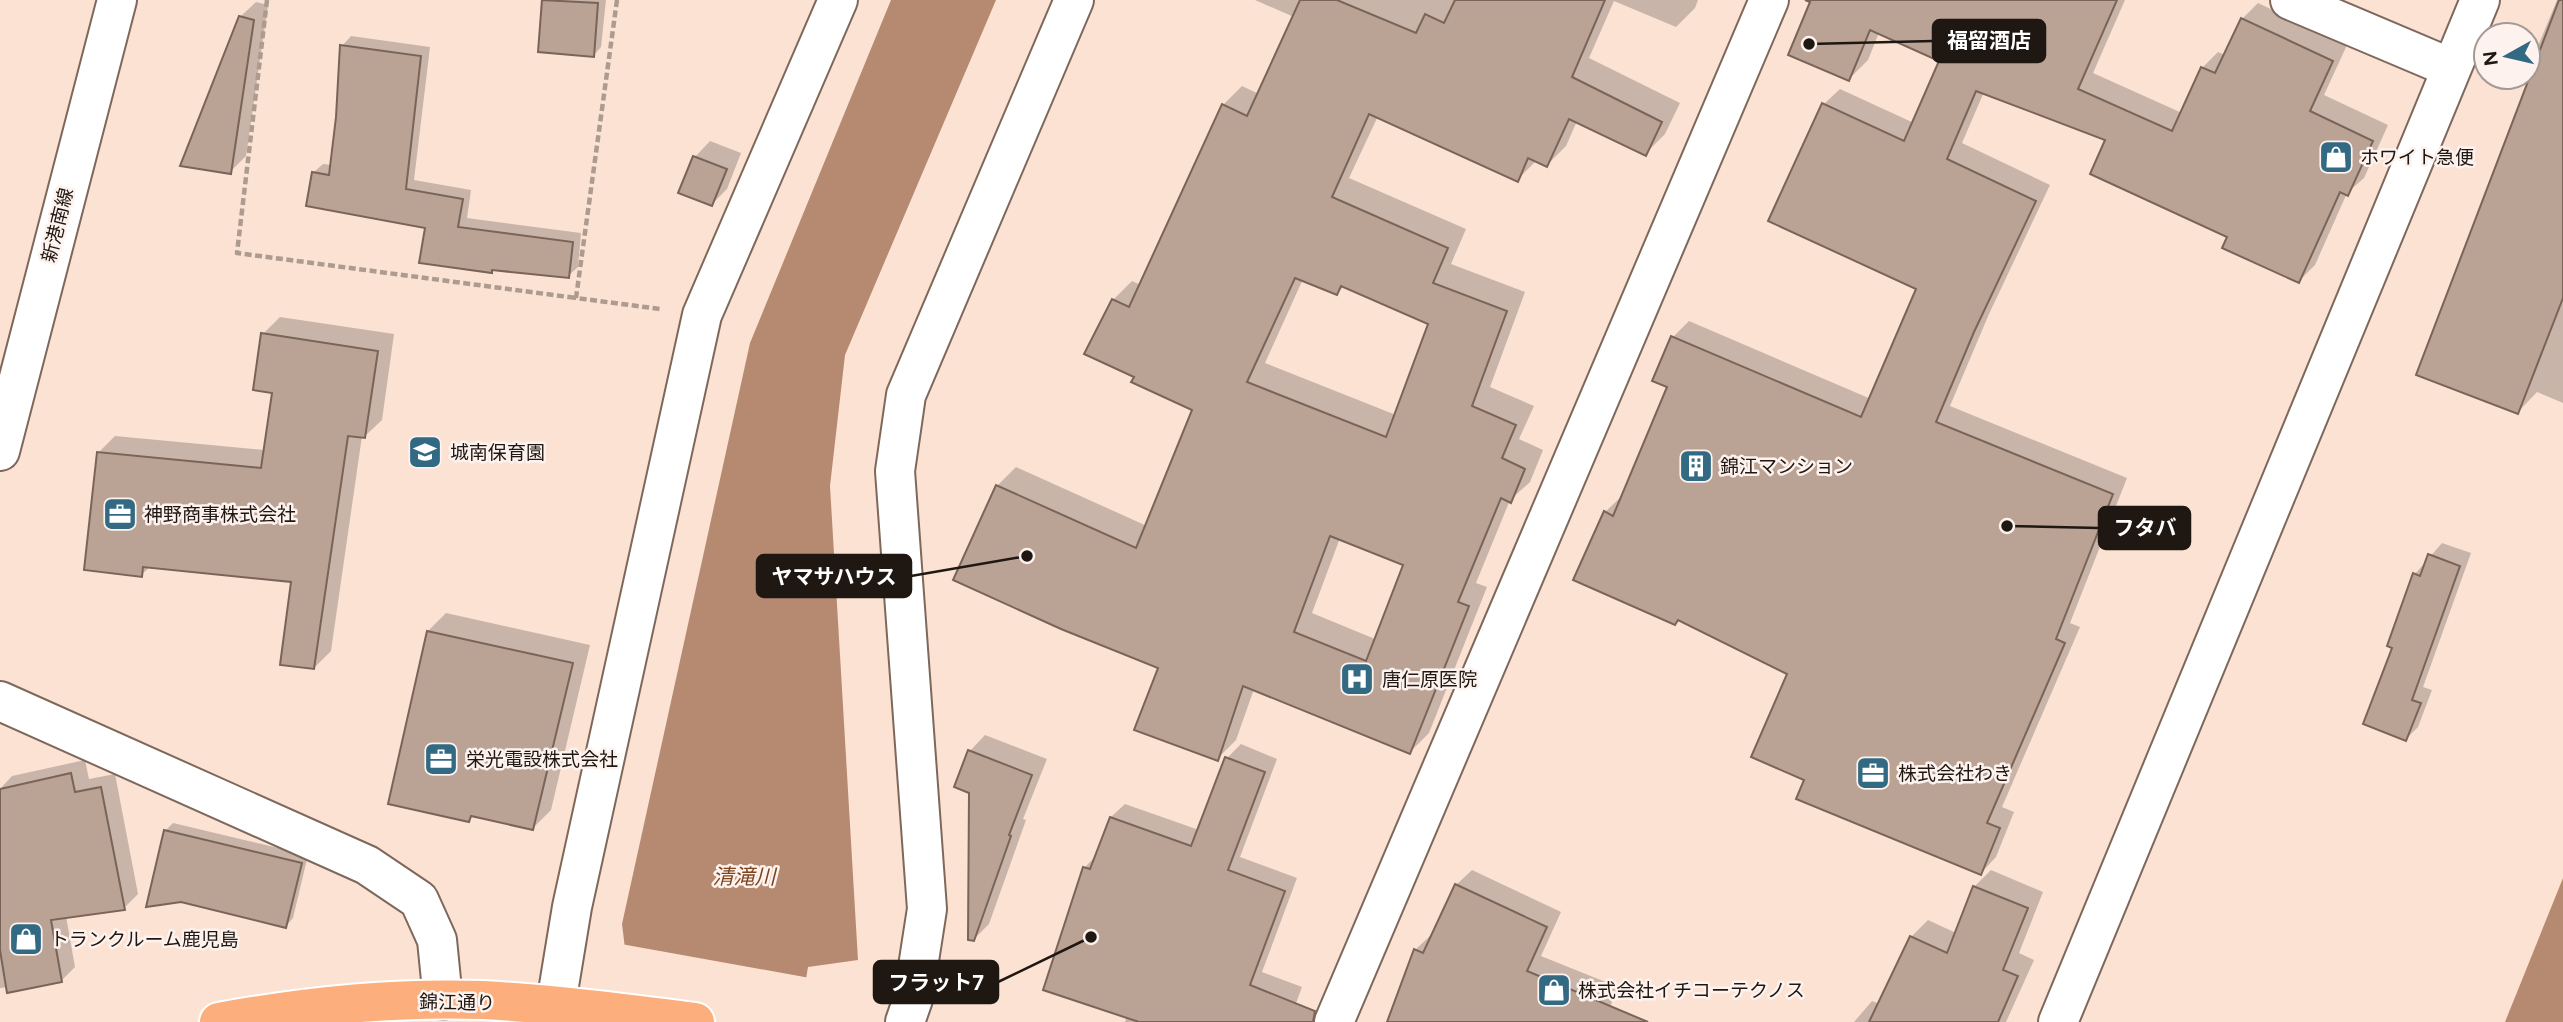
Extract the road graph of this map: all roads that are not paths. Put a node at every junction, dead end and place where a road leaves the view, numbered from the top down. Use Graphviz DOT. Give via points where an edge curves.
graph roads {
  1 [pos="117,0"];
  2 [pos="838,0"];
  3 [pos="1074,0"];
  4 [pos="1769,0"];
  5 [pos="2290,0"];
  6 [pos="2480,0"];
  7 [pos="2451,68"];
  8 [pos="1,445"];
  9 [pos="0,701"];
  10 [pos="443,1000"];
  11 [pos="564,1013"];
  12 [pos="219,1022"];
  13 [pos="695,1022"];
  14 [pos="905,1022"];
  15 [pos="1334,1022"];
  16 [pos="2058,1022"];
  1 -- 8 [label="street, 新港南線"];
  2 -- 11 [label="street" via="702,315 572,907"];
  3 -- 14 [label="street" via="906,395 895,471 927,909"];
  4 -- 15 [label="street"];
  5 -- 7 [label="street"];
  6 -- 7 [label="street"];
  7 -- 16 [label="street"];
  9 -- 10 [label="street" via="367,865 419,900 438,940"];
  10 -- 11 [label="highway, 錦江通り" via="484,1000"];
  10 -- 12 [label="highway, 錦江通り"];
  11 -- 13 [label="highway, 錦江通り"];
}
